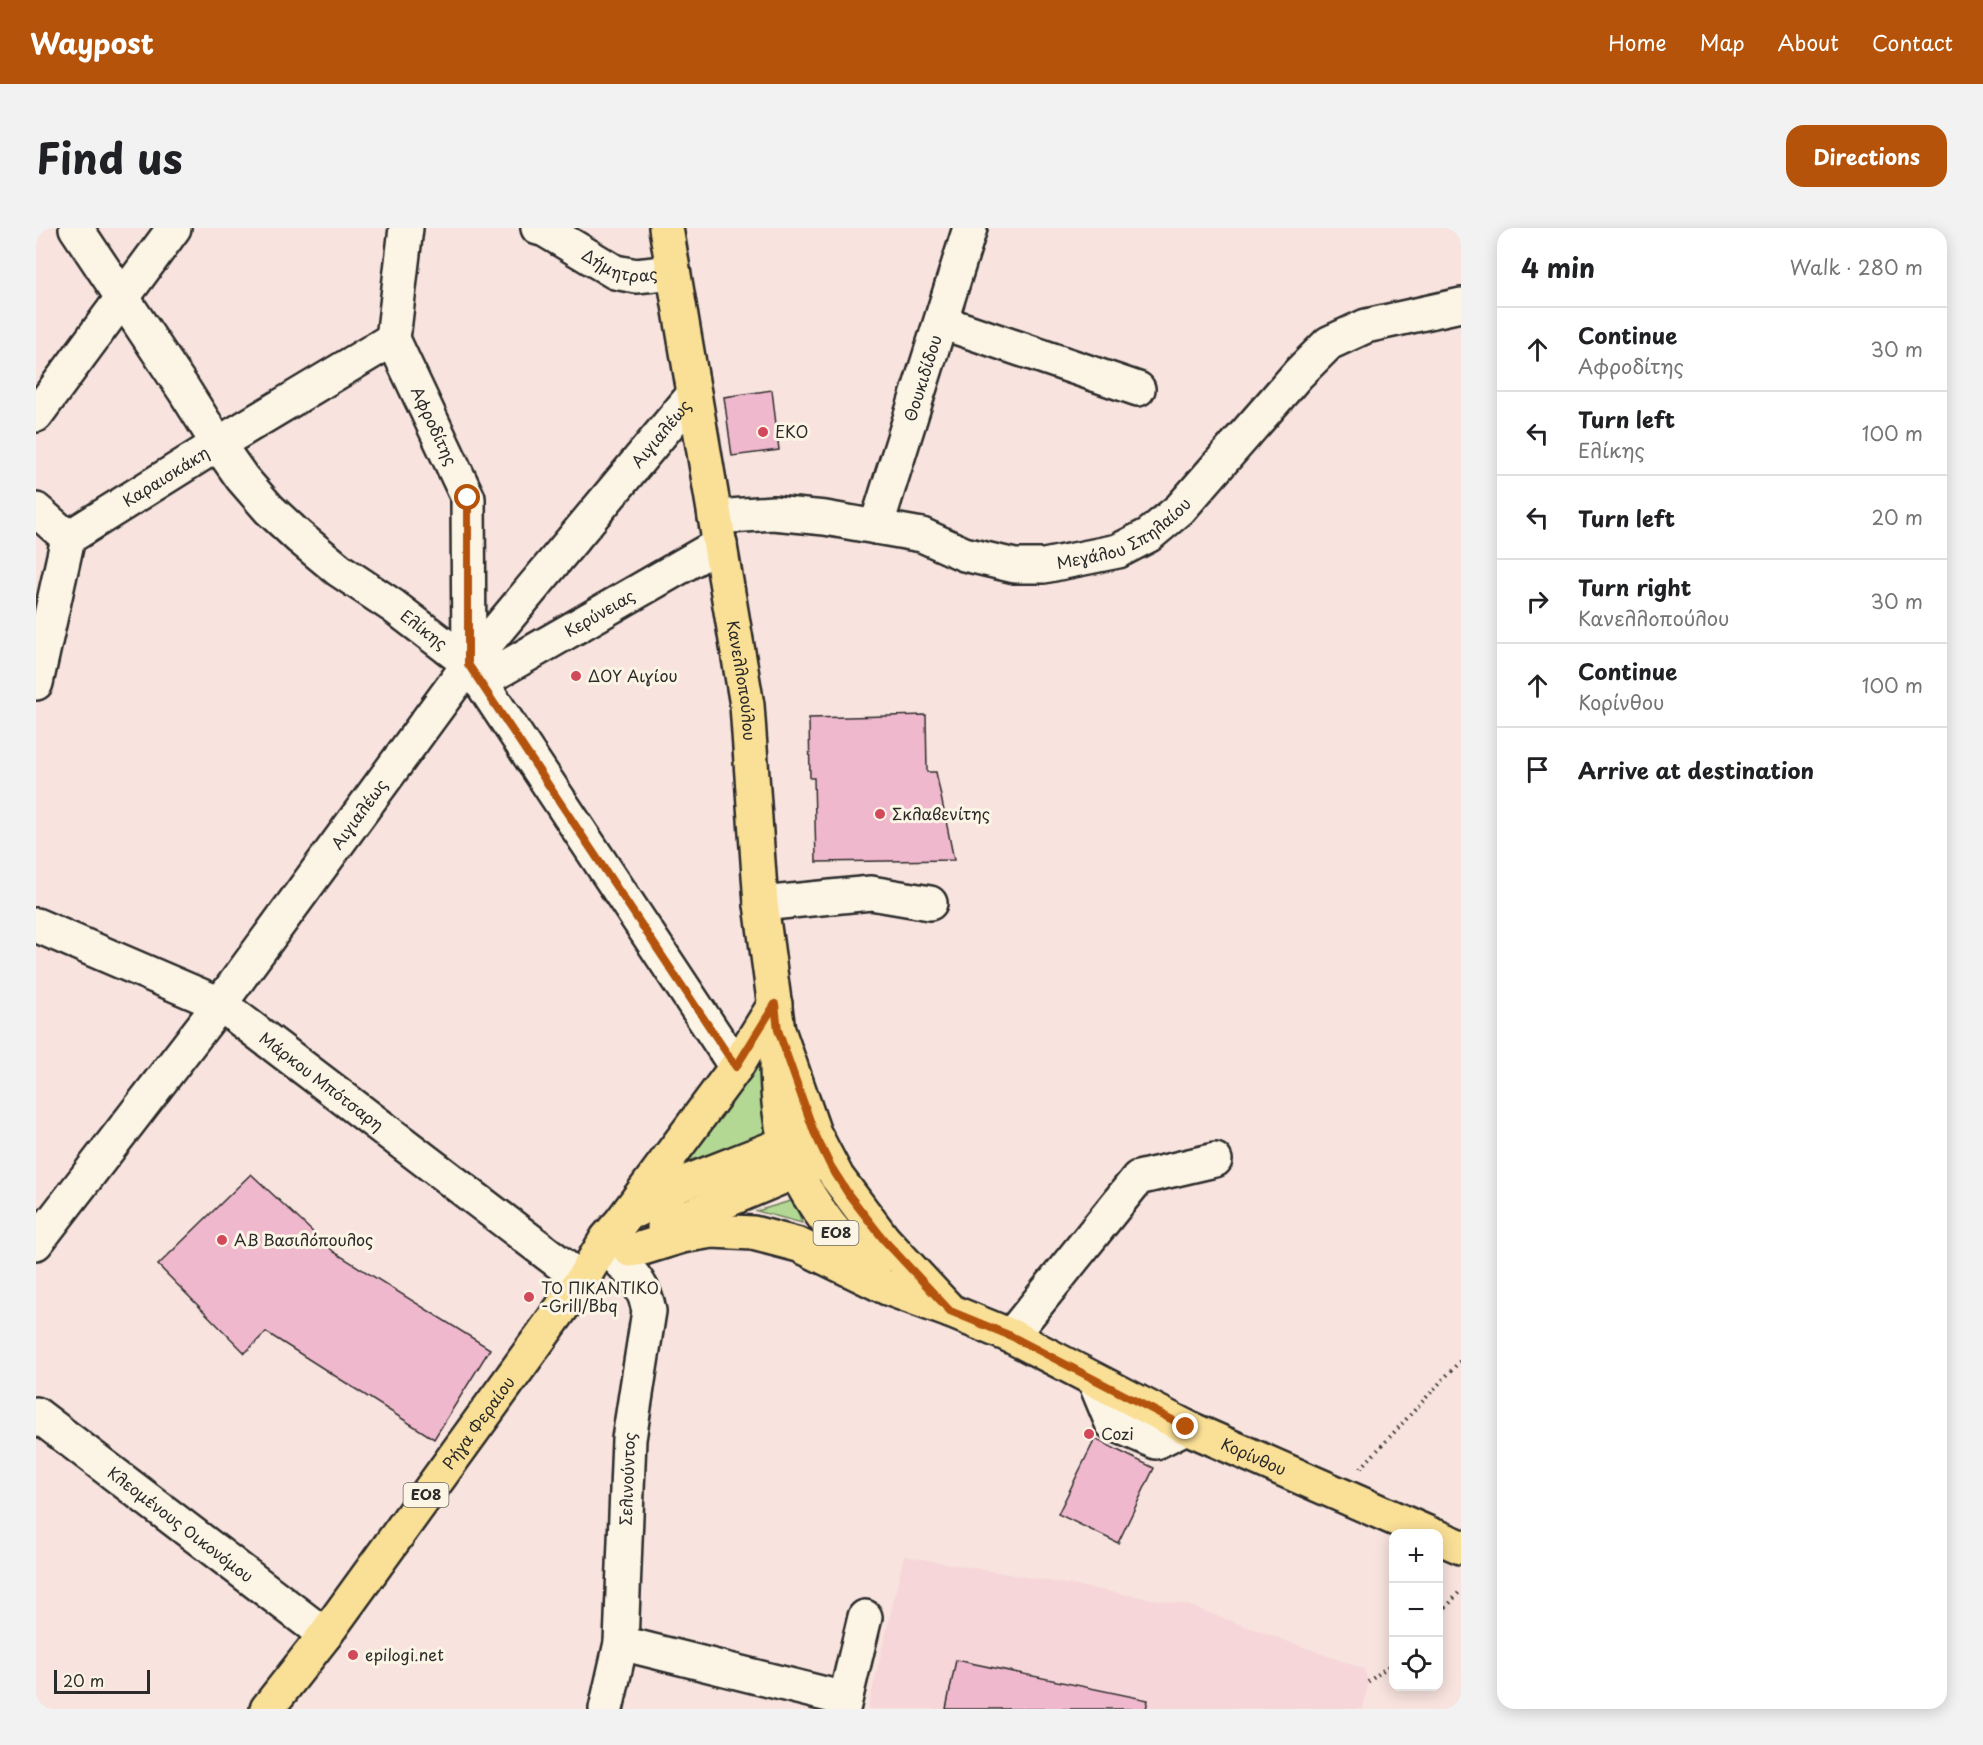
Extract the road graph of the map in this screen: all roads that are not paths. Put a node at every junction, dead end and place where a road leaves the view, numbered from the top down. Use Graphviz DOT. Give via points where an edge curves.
graph roads {
  1 [pos="76,228"];
  2 [pos="174,228"];
  3 [pos="406,228"];
  4 [pos="538,228"];
  5 [pos="666,228"];
  6 [pos="970,228"];
  7 [pos="674,272"];
  8 [pos="123,298"];
  9 [pos="1461,305"];
  10 [pos="941,322"];
  11 [pos="393,339"];
  12 [pos="1138,389"];
  13 [pos="694,394"];
  14 [pos="36,415"];
  15 [pos="218,444"];
  16 [pos="36,510"];
  17 [pos="876,527"];
  18 [pos="717,531"];
  19 [pos="68,537"];
  20 [pos="474,673"];
  21 [pos="36,683"];
  22 [pos="930,903"];
  23 [pos="762,904"];
  24 [pos="36,925"];
  25 [pos="220,1004"];
  26 [pos="776,1017"];
  27 [pos="736,1067"];
  28 [pos="806,1151"];
  29 [pos="1215,1160"];
  30 [pos="36,1243"];
  31 [pos="623,1243"];
  32 [pos="582,1280"];
  33 [pos="887,1288"];
  34 [pos="950,1311"];
  35 [pos="1011,1336"];
  36 [pos="36,1414"];
  37 [pos="1422,1529"];
  38 [pos="1443,1539"];
  39 [pos="1461,1547"];
  40 [pos="865,1617"];
  41 [pos="325,1635"];
  42 [pos="621,1644"];
  43 [pos="844,1704"];
  44 [pos="267,1709"];
  45 [pos="606,1709"];
  1 -- 8 [label="street, Ελίκης"];
  2 -- 8 [label="street"];
  3 -- 11 [label="street"];
  4 -- 7 [label="street, Δήμητρας" via="615,272 636,276"];
  5 -- 7 [label="main road, Κανελλοπούλου"];
  6 -- 10 [label="street, Θουκιδίδου"];
  7 -- 13 [label="main road, Κανελλοπούλου"];
  8 -- 14 [label="street"];
  8 -- 15 [label="street, Ελίκης"];
  9 -- 17 [label="street, Μεγάλου Σπηλαίου" via="1366,326 1329,343 1180,509 1149,535 1118,551 1044,566 1015,566 964,554 922,535"];
  10 -- 12 [label="street"];
  10 -- 17 [label="street, Θουκιδίδου"];
  11 -- 15 [label="street, Καραισκάκη"];
  11 -- 20 [label="street, Αφροδίτης" via="468,498"];
  13 -- 18 [label="main road, Κανελλοπούλου"];
  13 -- 20 [label="street, Αιγιαλέως"];
  15 -- 19 [label="street, Καραισκάκη"];
  15 -- 20 [label="street, Ελίκης" via="242,478 298,537 393,606"];
  16 -- 19 [label="street"];
  17 -- 18 [label="street, Μεγάλου Σπηλαίου" via="772,513"];
  18 -- 20 [label="street, Κερύνειας"];
  18 -- 23 [label="main road, Κανελλοπούλου" via="747,705"];
  19 -- 21 [label="street"];
  20 -- 25 [label="street, Αιγιαλέως"];
  20 -- 27 [label="street, Ελίκης"];
  22 -- 23 [label="street" via="871,893"];
  23 -- 26 [label="main road, Κανελλοπούλου"];
  24 -- 25 [label="street, Μάρκου Μπότσαρη"];
  25 -- 30 [label="street, Αιγιαλέως"];
  25 -- 32 [label="street, Μάρκου Μπότσαρη"];
  26 -- 27 [label="main road"];
  26 -- 28 [label="main road, Κανελλοπούλου"];
  27 -- 31 [label="main road"];
  28 -- 31 [label="main road, ΕΟ8" via="679,1185"];
  28 -- 33 [label="main road, ΕΟ8" via="828,1223"];
  28 -- 34 [label="main road, Κορίνθου / ΕΟ8"];
  29 -- 35 [label="street" via="1138,1178"];
  31 -- 32 [label="main road, ΕΟ8"];
  31 -- 33 [label="main road, ΕΟ8" via="643,1248 712,1231 753,1233 799,1245"];
  31 -- 42 [label="street, Σελινούντος" via="649,1311 629,1439"];
  32 -- 41 [label="main road, Ρήγα Φεραίου / ΕΟ8"];
  33 -- 34 [label="main road, Κορίνθου / ΕΟ8"];
  34 -- 35 [label="main road, Κορίνθου / ΕΟ8"];
  35 -- 37 [label="main road, Κορίνθου / ΕΟ8" via="1186,1427"];
  36 -- 41 [label="street, Κλεομένους Οικονόμου"];
  38 -- 39 [label="main road"];
  40 -- 43 [label="street"];
  41 -- 44 [label="main road, Ρήγα Φεραίου / ΕΟ8"];
  42 -- 43 [label="street"];
  42 -- 45 [label="street, Σελινούντος"];
}
